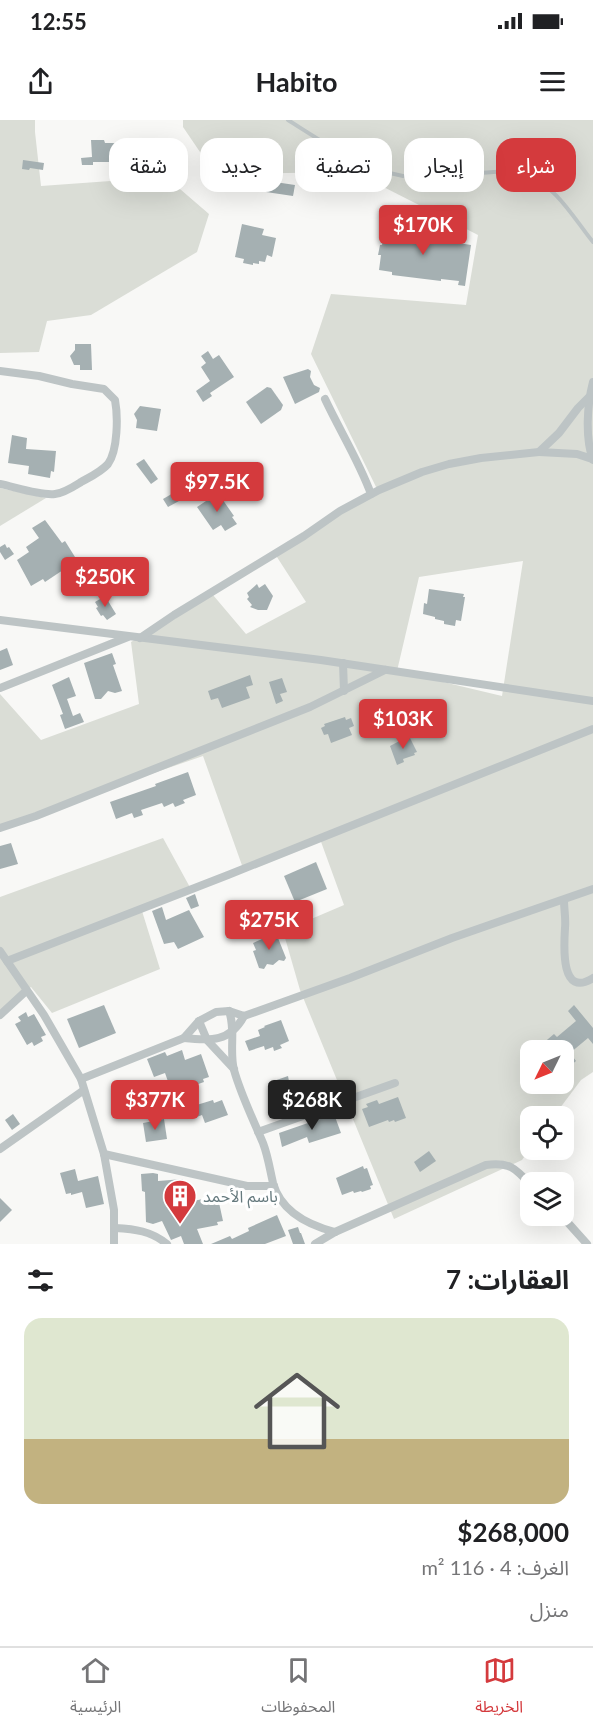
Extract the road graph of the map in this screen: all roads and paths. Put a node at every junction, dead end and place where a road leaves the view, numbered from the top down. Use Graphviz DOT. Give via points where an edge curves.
graph roads {
  1 [pos="288,120"];
  2 [pos="593,242"];
  3 [pos="0,371"];
  4 [pos="593,382"];
  5 [pos="590,397"];
  6 [pos="326,399"];
  7 [pos="539,452"];
  8 [pos="592,460"];
  9 [pos="0,484"];
  10 [pos="371,494"];
  11 [pos="0,620"];
  12 [pos="130,636"];
  13 [pos="140,638"];
  14 [pos="343,663"];
  15 [pos="385,670"];
  16 [pos="0,688"];
  17 [pos="344,691"];
  18 [pos="593,701"];
  19 [pos="593,729"];
  20 [pos="0,828"];
  21 [pos="593,889"];
  22 [pos="564,900"];
  23 [pos="0,951"];
  24 [pos="7,961"];
  25 [pos="593,978"];
  26 [pos="26,991"];
  27 [pos="229,1011"];
  28 [pos="0,1015"];
  29 [pos="244,1016"];
  30 [pos="199,1021"];
  31 [pos="232,1034"];
  32 [pos="184,1038"];
  33 [pos="207,1040"];
  34 [pos="234,1069"];
  35 [pos="81,1079"];
  36 [pos="395,1083"];
  37 [pos="84,1090"];
  38 [pos="258,1132"];
  39 [pos="0,1149"];
  40 [pos="104,1154"];
  41 [pos="520,1173"];
  42 [pos="274,1186"];
  43 [pos="570,1226"];
  44 [pos="115,1228"];
  45 [pos="335,1232"];
  46 [pos="112,1243"];
  47 [pos="167,1244"];
  48 [pos="315,1244"];
  49 [pos="586,1244"];
  1 -- 2 [label="lane" via="381,171 405,177 526,175 556,195"];
  3 -- 9 [label="street" via="104,389 115,400 117,427 109,463 63,492 45,494"];
  4 -- 5 [label="street"];
  5 -- 7 [label="street"];
  5 -- 8 [label="street"];
  6 -- 10 [label="street"];
  7 -- 8 [label="street" via="578,454"];
  7 -- 10 [label="street" via="449,464"];
  10 -- 13 [label="street"];
  11 -- 12 [label="street"];
  12 -- 13 [label="street"];
  12 -- 16 [label="street"];
  13 -- 14 [label="street"];
  14 -- 15 [label="street"];
  14 -- 17 [label="street"];
  15 -- 17 [label="street"];
  15 -- 18 [label="street"];
  17 -- 20 [label="street"];
  19 -- 24 [label="street"];
  21 -- 22 [label="street"];
  22 -- 25 [label="street" via="565,968 579,982"];
  22 -- 29 [label="street"];
  23 -- 24 [label="street"];
  24 -- 26 [label="street"];
  26 -- 28 [label="street"];
  26 -- 35 [label="street"];
  27 -- 29 [label="street"];
  27 -- 30 [label="street" via="216,1012"];
  27 -- 31 [label="street"];
  29 -- 31 [label="street"];
  30 -- 32 [label="street"];
  30 -- 33 [label="street"];
  31 -- 33 [label="street"];
  31 -- 34 [label="street"];
  32 -- 33 [label="street"];
  32 -- 35 [label="street"];
  33 -- 34 [label="street"];
  34 -- 38 [label="street"];
  35 -- 37 [label="street"];
  36 -- 38 [label="street"];
  37 -- 39 [label="street"];
  37 -- 40 [label="street"];
  38 -- 42 [label="street"];
  40 -- 42 [label="street" via="247,1186"];
  40 -- 44 [label="street"];
  41 -- 45 [label="street" via="501,1163 486,1165"];
  42 -- 45 [label="street" via="293,1214"];
  43 -- 49 [label="street"];
  44 -- 46 [label="street"];
  44 -- 47 [label="street" via="153,1234"];
  45 -- 48 [label="street"];
}
